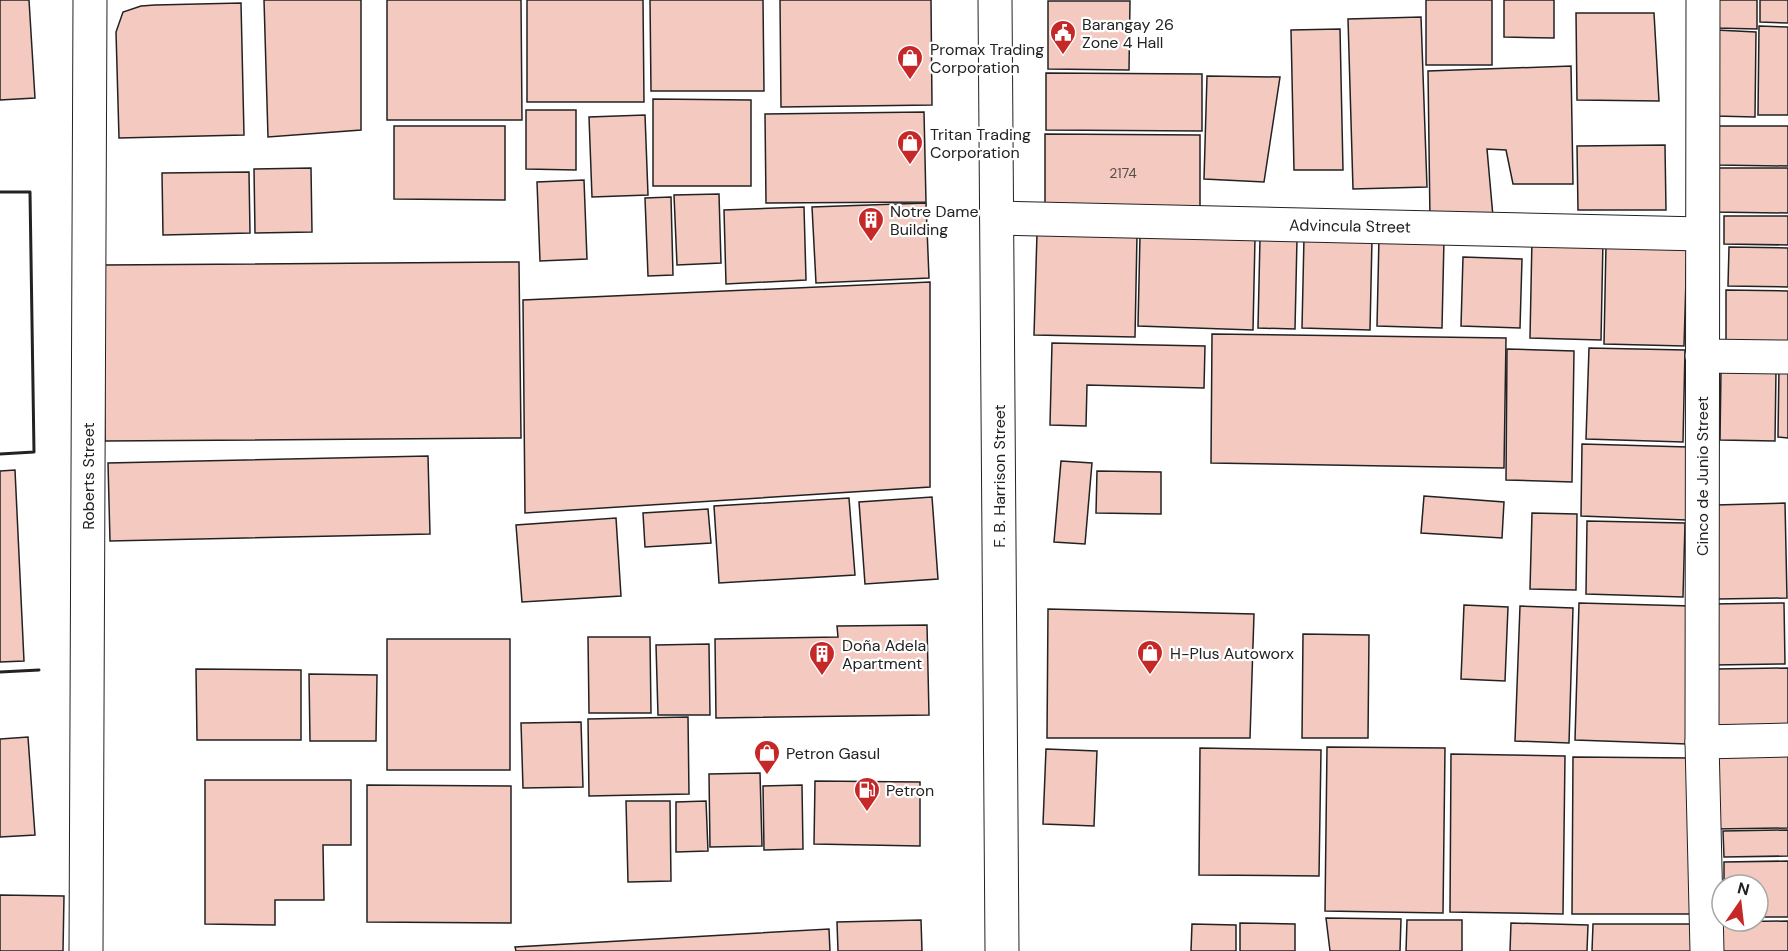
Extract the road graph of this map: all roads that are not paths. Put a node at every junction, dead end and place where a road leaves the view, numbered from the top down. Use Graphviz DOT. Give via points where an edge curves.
graph roads {
  1 [pos="90,0"];
  2 [pos="995,0"];
  3 [pos="1703,0"];
  4 [pos="997,218"];
  5 [pos="1702,234"];
  6 [pos="1702,356"];
  7 [pos="1788,357"];
  8 [pos="1788,740"];
  9 [pos="1702,742"];
  10 [pos="86,951"];
  11 [pos="1002,951"];
  12 [pos="1707,951"];
  1 -- 10 [label="street, Roberts Street"];
  2 -- 4 [label="street, F. B. Harrison Street"];
  3 -- 5 [label="street, Cinco de Junio Street"];
  4 -- 5 [label="street, Advincula Street"];
  4 -- 11 [label="street, F. B. Harrison Street"];
  5 -- 6 [label="street, Cinco de Junio Street"];
  6 -- 7 [label="street"];
  6 -- 9 [label="street, Cinco de Junio Street"];
  8 -- 9 [label="street"];
  9 -- 12 [label="street, Cinco de Junio Street"];
}
